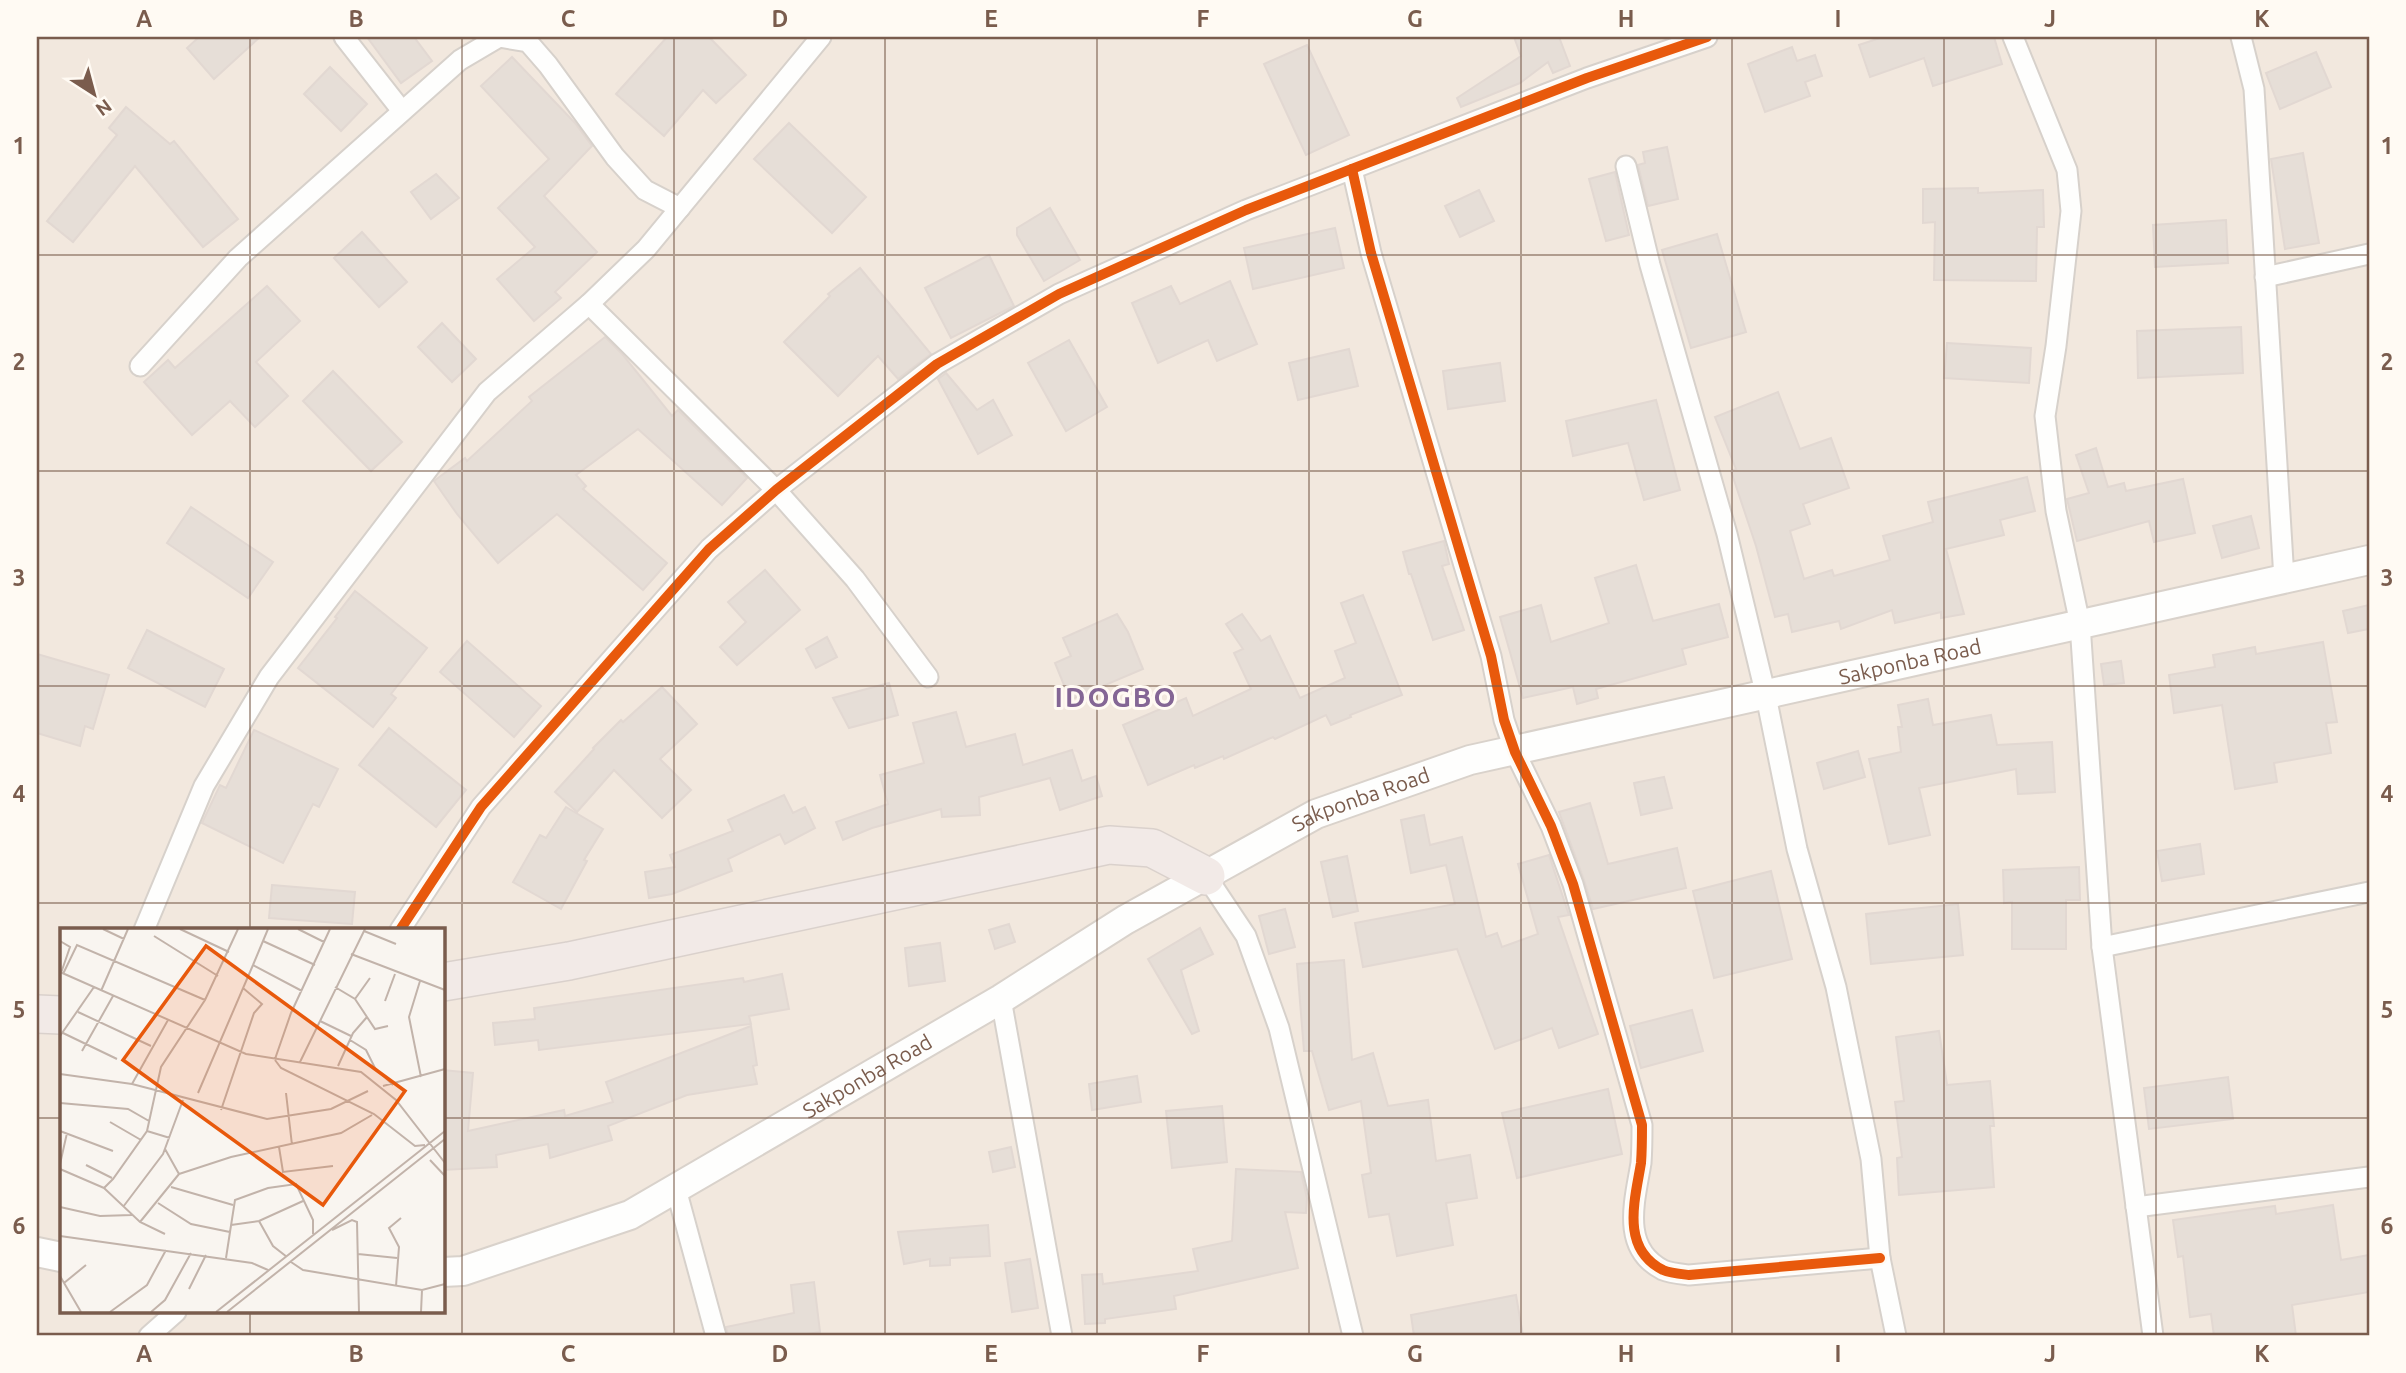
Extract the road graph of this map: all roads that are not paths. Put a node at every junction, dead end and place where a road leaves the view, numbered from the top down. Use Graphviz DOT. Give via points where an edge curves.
graph roads {
  1 [pos="344,37"];
  2 [pos="821,37"];
  3 [pos="1707,37"];
  4 [pos="2013,37"];
  5 [pos="2241,37"];
  6 [pos="402,111"];
  7 [pos="1626,166"];
  8 [pos="1352,169"];
  9 [pos="680,208"];
  10 [pos="2369,254"];
  11 [pos="2265,277"];
  12 [pos="589,303"];
  13 [pos="140,366"];
  14 [pos="776,490"];
  15 [pos="2369,560"];
  16 [pos="2284,579"];
  17 [pos="2080,624"];
  18 [pos="928,677"];
  19 [pos="1766,696"];
  20 [pos="1515,752"];
  21 [pos="1206,876"];
  22 [pos="2369,892"];
  23 [pos="145,928"];
  24 [pos="401,928"];
  25 [pos="2102,947"];
  26 [pos="444,982"];
  27 [pos="1001,999"];
  28 [pos="37,1014"];
  29 [pos="60,1015"];
  30 [pos="2369,1177"];
  31 [pos="676,1189"];
  32 [pos="2136,1207"];
  33 [pos="37,1252"];
  34 [pos="60,1256"];
  35 [pos="1880,1258"];
  36 [pos="444,1272"];
  37 [pos="174,1314"];
  38 [pos="149,1336"];
  39 [pos="716,1336"];
  40 [pos="1062,1336"];
  41 [pos="1353,1336"];
  42 [pos="1896,1336"];
  43 [pos="2154,1336"];
  1 -- 6 [label="street"];
  2 -- 9 [label="street"];
  3 -- 8 [label="street"];
  4 -- 17 [label="street" via="2067,170 2071,211 2045,416 2056,511"];
  5 -- 11 [label="street" via="2254,89"];
  6 -- 9 [label="street" via="460,60 499,37 528,43 645,190"];
  6 -- 13 [label="street" via="238,258"];
  7 -- 19 [label="street" via="1727,534"];
  8 -- 14 [label="street" via="1246,210 1059,295 937,364"];
  8 -- 20 [label="street" via="1371,253"];
  9 -- 12 [label="street"];
  10 -- 11 [label="street"];
  11 -- 16 [label="street"];
  12 -- 14 [label="street"];
  12 -- 23 [label="street" via="487,392 269,677 204,786"];
  14 -- 18 [label="street" via="855,579"];
  14 -- 24 [label="street" via="709,549 481,807"];
  15 -- 16 [label="main road, Sakponba Road"];
  16 -- 17 [label="main road, Sakponba Road"];
  17 -- 19 [label="main road, Sakponba Road"];
  17 -- 25 [label="street"];
  19 -- 20 [label="main road, Sakponba Road"];
  19 -- 35 [label="street" via="1797,849 1836,987 1871,1159"];
  20 -- 21 [label="main road, Sakponba Road" via="1470,760 1316,814"];
  20 -- 35 [label="street" via="1573,884 1642,1125 1633,1209 1635,1239 1646,1256 1664,1270 1689,1275"];
  21 -- 26 [label="highway" via="1152,848 1110,845 569,961"];
  21 -- 27 [label="main road, Sakponba Road" via="1125,920"];
  21 -- 41 [label="street" via="1246,936 1279,1028"];
  22 -- 25 [label="street"];
  25 -- 32 [label="street"];
  27 -- 31 [label="main road, Sakponba Road"];
  27 -- 40 [label="street"];
  28 -- 29 [label="highway"];
  30 -- 32 [label="street"];
  31 -- 36 [label="main road, Sakponba Road" via="630,1215 464,1271"];
  31 -- 39 [label="street"];
  32 -- 43 [label="street"];
  33 -- 34 [label="main road"];
  35 -- 42 [label="street"];
  37 -- 38 [label="street"];
}
